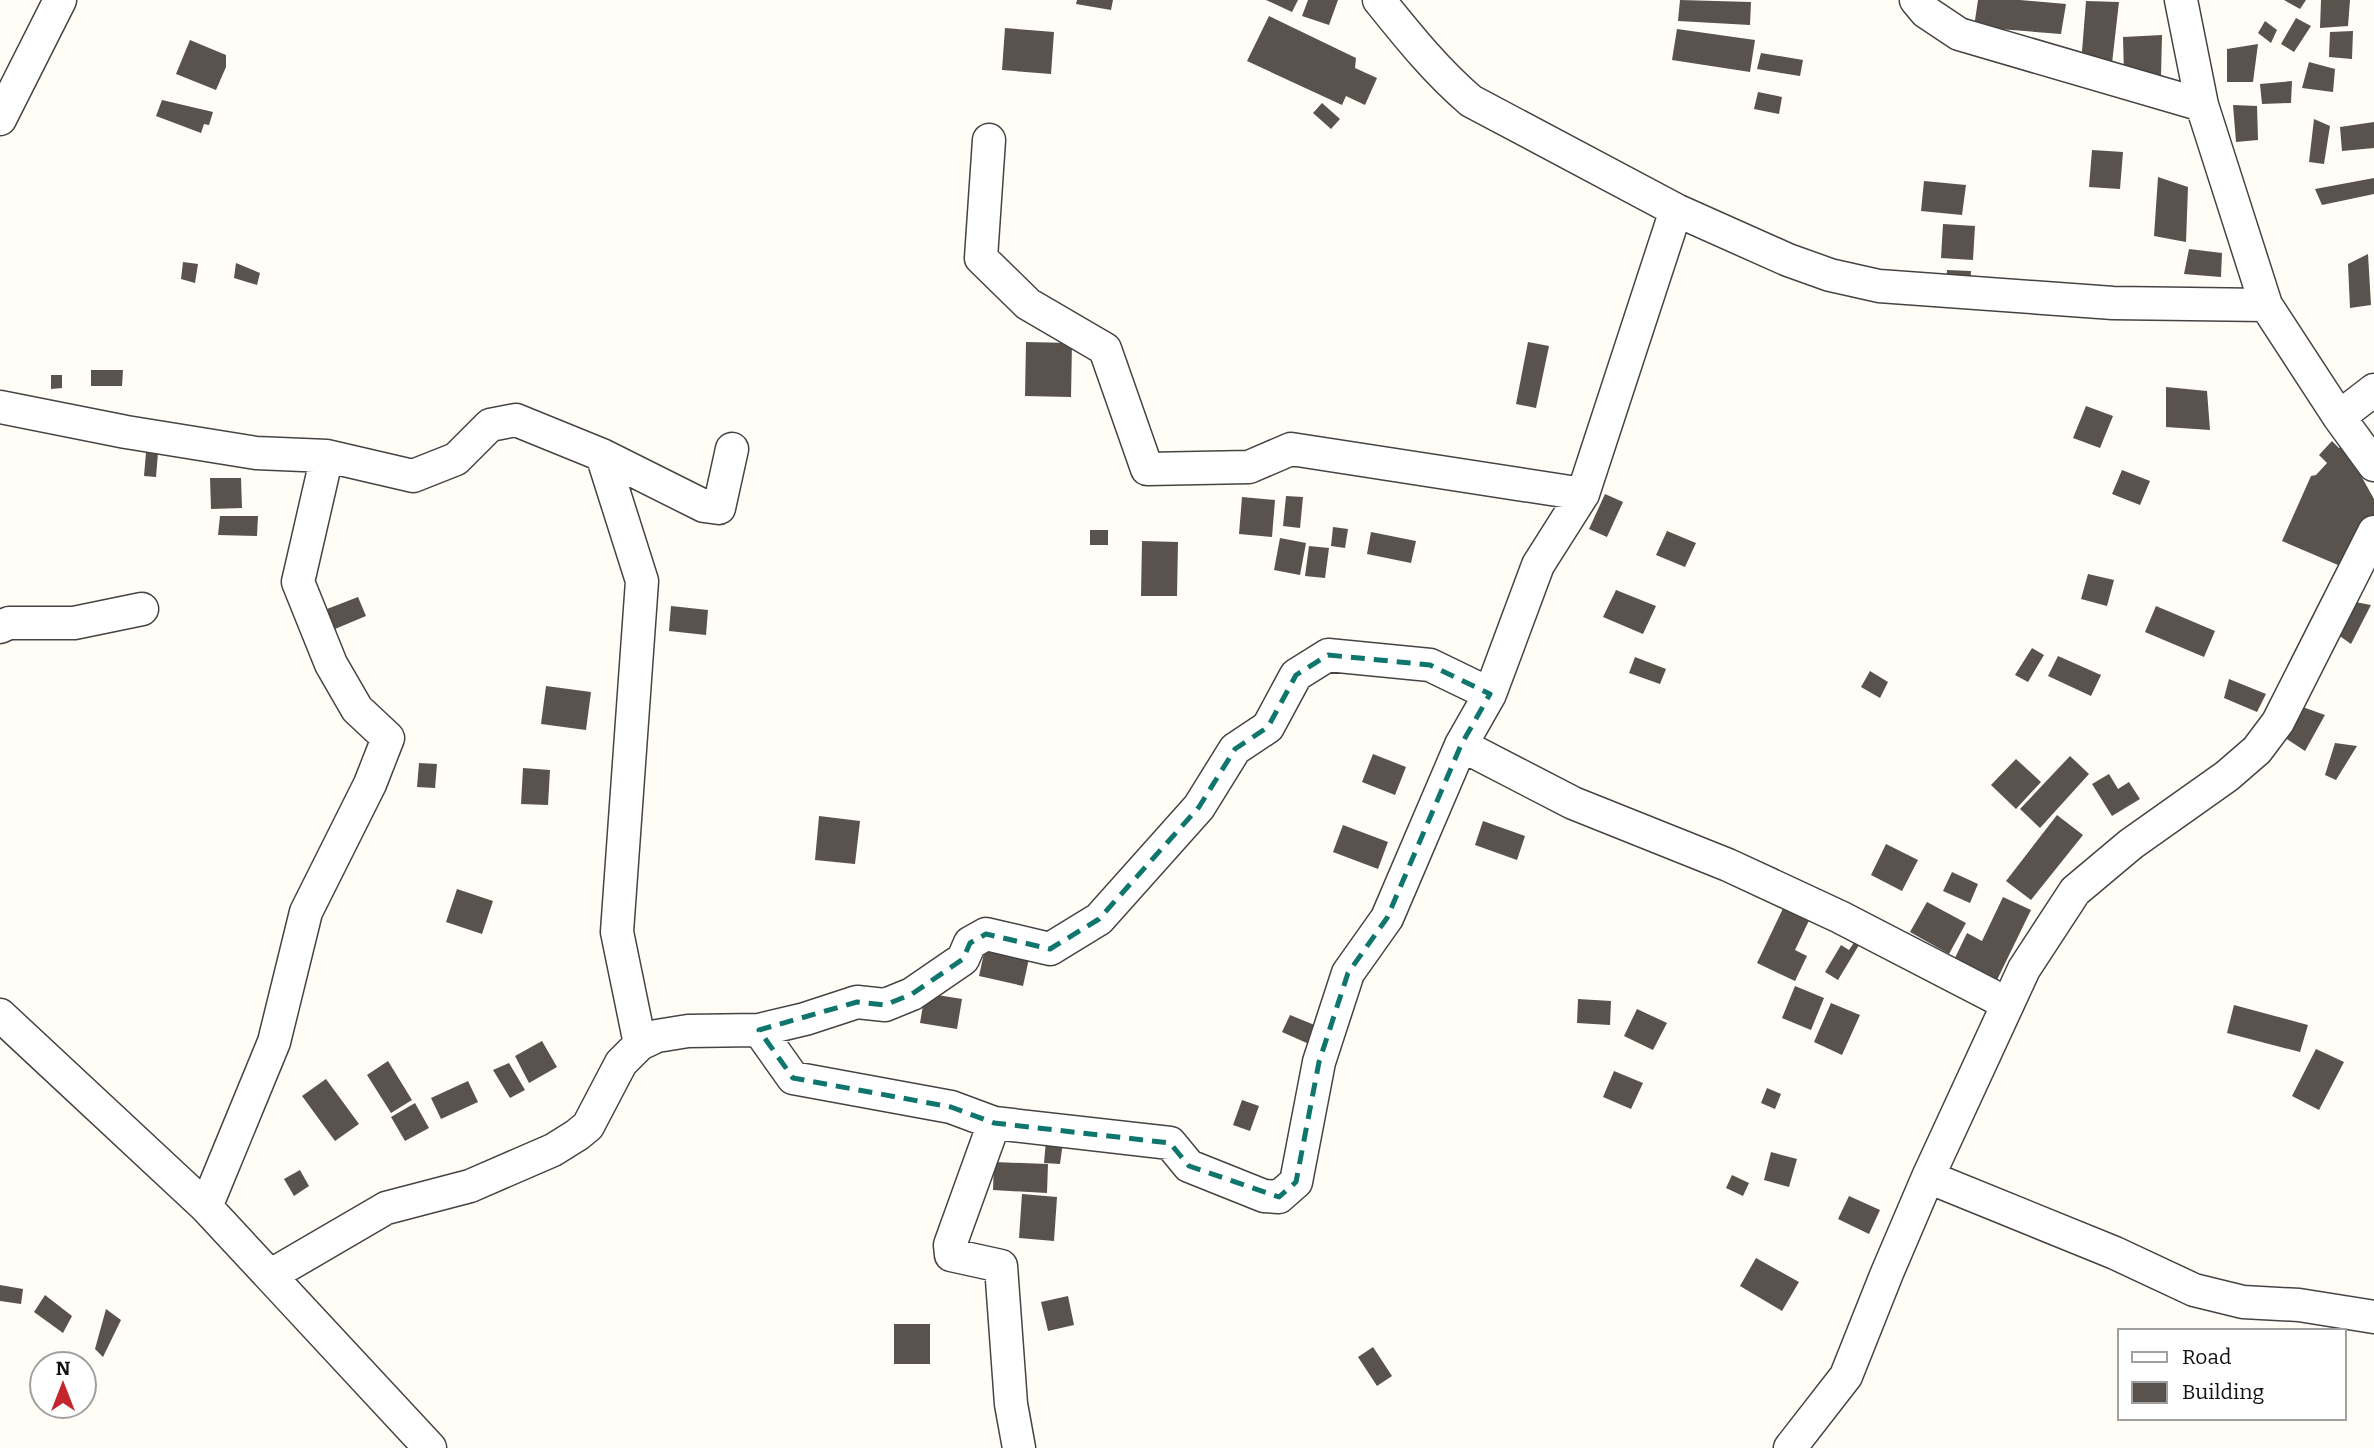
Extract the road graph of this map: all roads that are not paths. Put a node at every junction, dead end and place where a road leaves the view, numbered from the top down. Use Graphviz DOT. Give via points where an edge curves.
graph roads {
  1 [pos="60,0"];
  2 [pos="1379,0"];
  3 [pos="1916,0"];
  4 [pos="2181,0"];
  5 [pos="2202,106"];
  6 [pos="0,118"];
  7 [pos="989,140"];
  8 [pos="1676,210"];
  9 [pos="2266,305"];
  10 [pos="2374,390"];
  11 [pos="0,407"];
  12 [pos="2339,417"];
  13 [pos="732,449"];
  14 [pos="602,455"];
  15 [pos="327,456"];
  16 [pos="2374,465"];
  17 [pos="1583,494"];
  18 [pos="2374,532"];
  19 [pos="142,609"];
  20 [pos="0,627"];
  21 [pos="1490,694"];
  22 [pos="1461,746"];
  23 [pos="2008,1004"];
  24 [pos="0,1014"];
  25 [pos="759,1030"];
  26 [pos="640,1044"];
  27 [pos="995,1123"];
  28 [pos="1928,1177"];
  29 [pos="206,1207"];
  30 [pos="271,1275"];
  31 [pos="2374,1317"];
  32 [pos="418,1444"];
  33 [pos="1018,1448"];
  34 [pos="1790,1448"];
  1 -- 6 [label="street"];
  2 -- 8 [label="street" via="1423,54 1471,101"];
  3 -- 5 [label="street" via="1959,33"];
  4 -- 5 [label="street"];
  5 -- 9 [label="street"];
  7 -- 17 [label="street" via="981,258 1028,304 1105,349 1147,469 1249,467 1291,449"];
  8 -- 9 [label="street" via="1788,260 1879,286 2113,303"];
  8 -- 17 [label="street"];
  9 -- 12 [label="street"];
  10 -- 12 [label="street"];
  11 -- 15 [label="street" via="243,451"];
  12 -- 16 [label="street"];
  13 -- 14 [label="street" via="719,508 704,506"];
  14 -- 15 [label="street" via="516,420 490,425 456,459 413,476"];
  14 -- 26 [label="street" via="642,580 617,932"];
  15 -- 29 [label="street" via="298,582 344,687 357,709 388,738 306,912 274,1042"];
  17 -- 21 [label="street" via="1538,565"];
  18 -- 23 [label="street" via="2278,722 2257,750 2130,844 2076,891 2024,969"];
  19 -- 20 [label="street" via="74,623 9,623"];
  21 -- 22 [label="street"];
  21 -- 25 [label="street" via="1430,665 1328,655 1296,675 1268,727 1235,749 1199,807 1099,919 1049,949 986,934 970,943 962,960 903,998 885,1005 857,1002"];
  22 -- 23 [label="street" via="1573,803 1728,865 1840,917"];
  22 -- 27 [label="street" via="1387,918 1348,973 1320,1062 1296,1182 1279,1197 1264,1196 1189,1167 1170,1143"];
  23 -- 28 [label="street"];
  24 -- 29 [label="street"];
  25 -- 26 [label="street" via="688,1031"];
  25 -- 27 [label="street" via="793,1078 951,1107"];
  26 -- 30 [label="street" via="621,1063 588,1126 577,1135 470,1186 386,1208"];
  27 -- 33 [label="street" via="950,1245 951,1255 1001,1266"];
  28 -- 31 [label="street" via="2194,1290 2243,1302"];
  28 -- 34 [label="street" via="1846,1376"];
  29 -- 30 [label="street"];
  30 -- 32 [label="street"];
}
